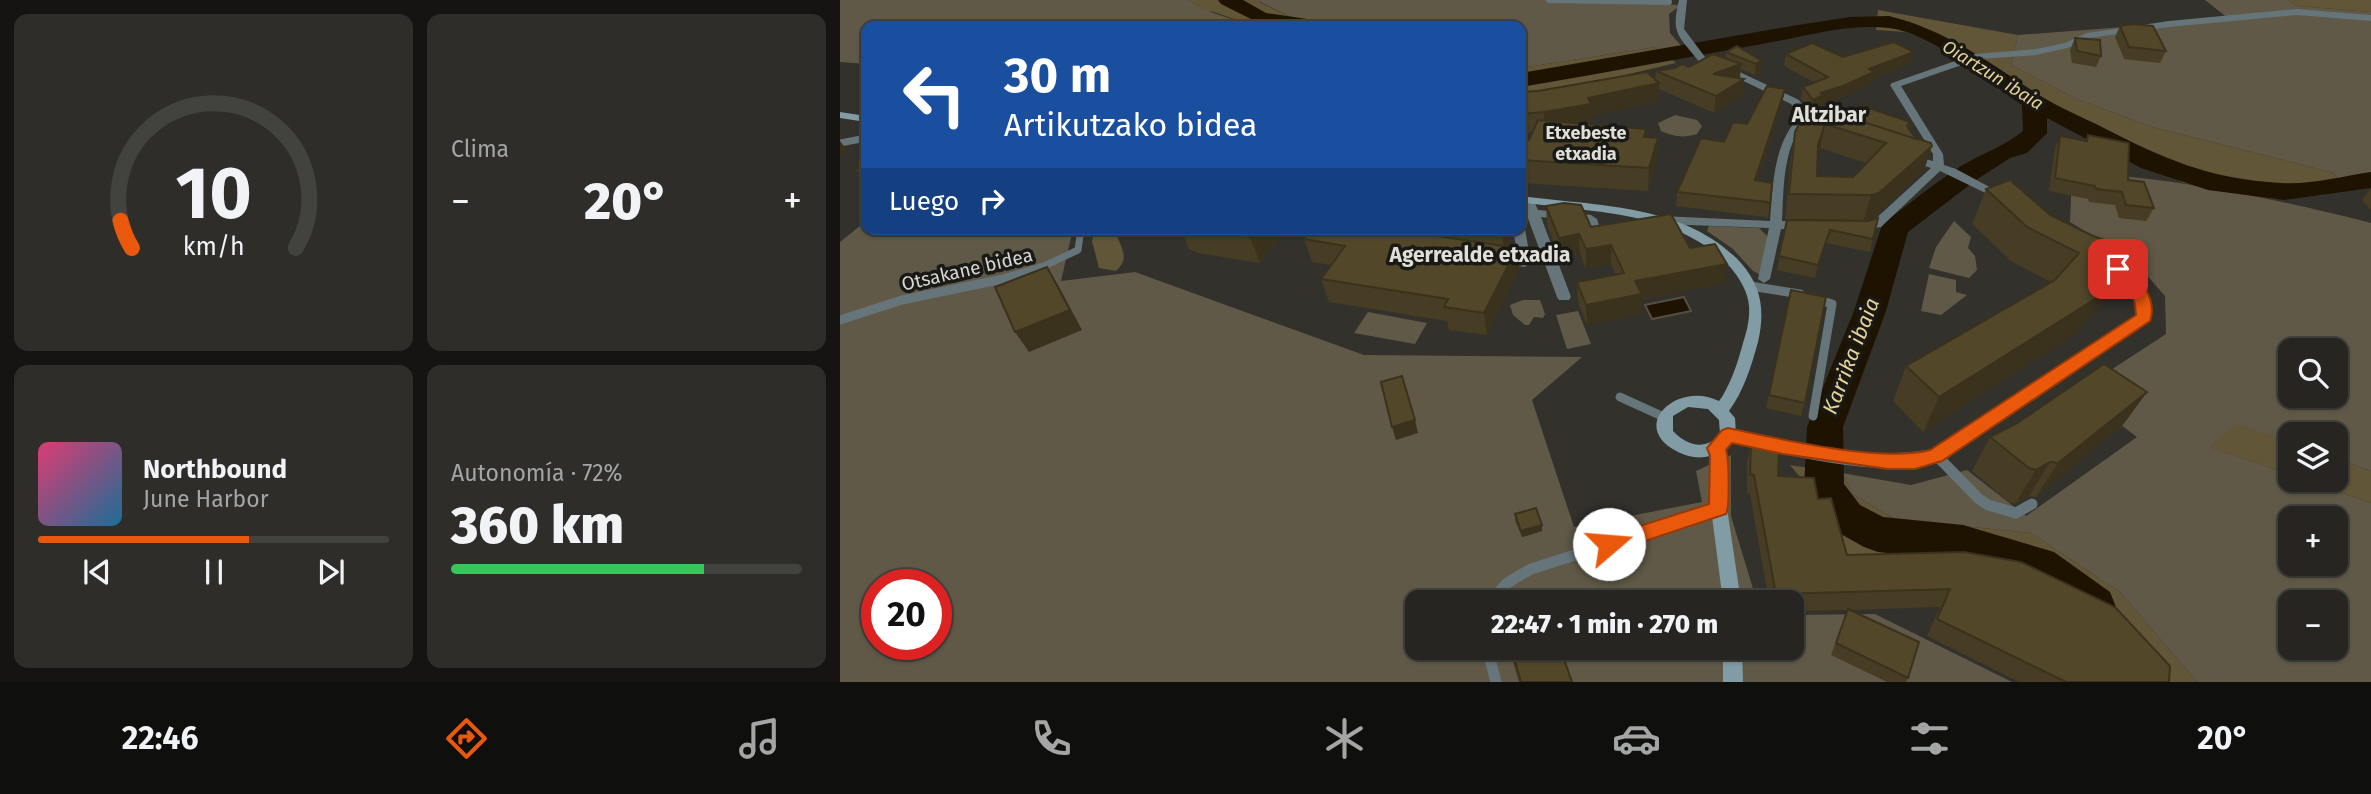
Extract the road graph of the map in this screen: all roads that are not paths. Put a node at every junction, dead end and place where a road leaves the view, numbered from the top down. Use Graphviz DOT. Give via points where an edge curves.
graph roads {
  1 [pos="1549,0"];
  2 [pos="1683,0"];
  3 [pos="1669,2"];
  4 [pos="2371,18"];
  5 [pos="1703,61"];
  6 [pos="1694,68"];
  7 [pos="840,115"];
  8 [pos="1805,116"];
  9 [pos="861,118"];
  10 [pos="1834,133"];
  11 [pos="861,139"];
  12 [pos="840,143"];
  13 [pos="1903,156"];
  14 [pos="1938,167"];
  15 [pos="1527,204"];
  16 [pos="2017,205"];
  17 [pos="1661,220"];
  18 [pos="1776,226"];
  19 [pos="1814,226"];
  20 [pos="1839,226"];
  21 [pos="1080,235"];
  22 [pos="1520,235"];
  23 [pos="1597,235"];
  24 [pos="2095,253"];
  25 [pos="1486,258"];
  26 [pos="1764,279"];
  27 [pos="1750,286"];
  28 [pos="1564,297"];
  29 [pos="840,320"];
  30 [pos="1620,397"];
  31 [pos="1721,410"];
  32 [pos="1813,416"];
  33 [pos="1664,417"];
  34 [pos="1722,442"];
  35 [pos="1936,456"];
  36 [pos="2032,504"];
  37 [pos="1719,509"];
  38 [pos="1501,590"];
  39 [pos="1730,590"];
  40 [pos="1490,660"];
  41 [pos="1732,660"];
  42 [pos="1496,682"];
  43 [pos="1733,682"];
  1 -- 3 [label="lane"];
  2 -- 5 [label="street" via="1677,25"];
  4 -- 14 [label="street" via="2297,12 2087,36 2036,52 1979,57 1895,85 1938,154"];
  5 -- 6 [label="street"];
  5 -- 8 [label="street" via="1795,102"];
  7 -- 9 [label="street"];
  8 -- 10 [label="street"];
  8 -- 18 [label="street" via="1798,122 1779,169"];
  11 -- 12 [label="lane"];
  13 -- 14 [label="street"];
  14 -- 16 [label="street"];
  14 -- 20 [label="street" via="1877,224"];
  15 -- 17 [label="street"];
  15 -- 23 [label="street" via="1591,219"];
  15 -- 28 [label="street"];
  17 -- 18 [label="street"];
  17 -- 27 [label="street" via="1709,244"];
  18 -- 19 [label="street"];
  18 -- 26 [label="street"];
  21 -- 29 [label="lane, Otsakane bidea" via="1078,250 1046,268 882,304"];
  22 -- 25 [label="street" via="1525,263"];
  24 -- 35 [label="street" via="2130,277 2143,299 2144,317"];
  27 -- 31 [label="street" via="1757,312 1754,328 1742,375"];
  27 -- 32 [label="lane" via="1832,304"];
  30 -- 33 [label="lane"];
  31 -- 33 [label="street" via="1688,401 1669,409"];
  31 -- 34 [label="street" via="1730,426"];
  33 -- 34 [label="street" via="1666,434 1682,448 1706,451"];
  34 -- 35 [label="street" via="1888,462"];
  34 -- 37 [label="street"];
  35 -- 36 [label="lane" via="1988,505 2016,513"];
  37 -- 38 [label="lane" via="1531,569"];
  37 -- 39 [label="street"];
  40 -- 42 [label="lane"];
  41 -- 43 [label="street"];
}
